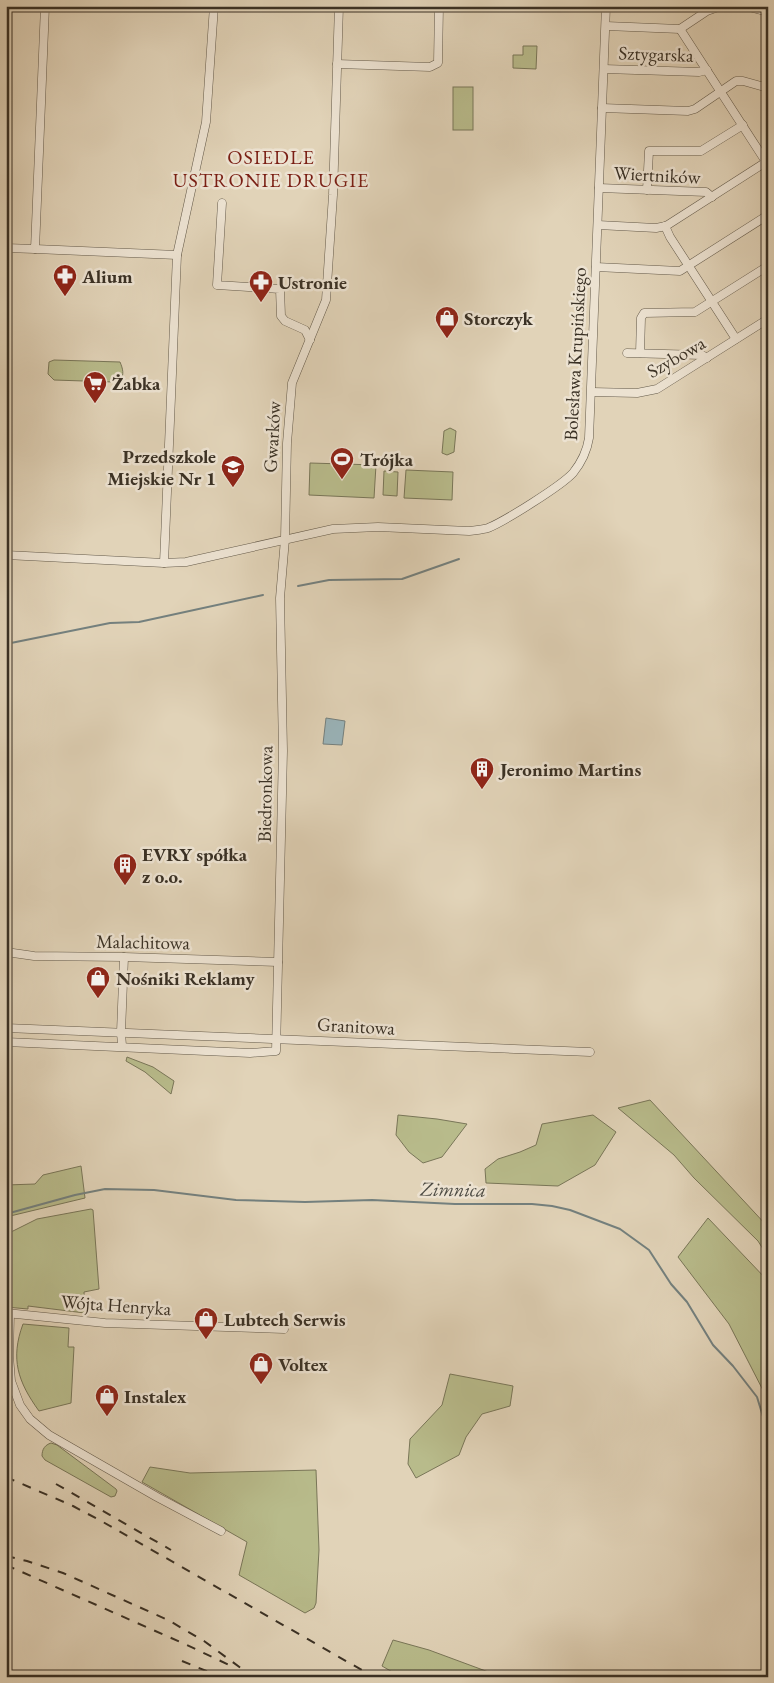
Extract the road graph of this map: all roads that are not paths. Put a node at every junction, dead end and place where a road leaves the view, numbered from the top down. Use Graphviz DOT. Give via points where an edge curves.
graph roads {
  1 [pos="45,6"];
  2 [pos="214,6"];
  3 [pos="339,6"];
  4 [pos="439,6"];
  5 [pos="606,6"];
  6 [pos="721,6"];
  7 [pos="745,6"];
  8 [pos="768,12"];
  9 [pos="606,26"];
  10 [pos="680,29"];
  11 [pos="337,64"];
  12 [pos="604,69"];
  13 [pos="707,70"];
  14 [pos="768,88"];
  15 [pos="721,92"];
  16 [pos="602,108"];
  17 [pos="743,125"];
  18 [pos="767,163"];
  19 [pos="599,188"];
  20 [pos="647,190"];
  21 [pos="712,197"];
  22 [pos="222,203"];
  23 [pos="768,215"];
  24 [pos="598,225"];
  25 [pos="665,226"];
  26 [pos="6,248"];
  27 [pos="36,249"];
  28 [pos="177,255"];
  29 [pos="688,266"];
  30 [pos="768,266"];
  31 [pos="596,267"];
  32 [pos="712,302"];
  33 [pos="768,319"];
  34 [pos="310,340"];
  35 [pos="736,340"];
  36 [pos="627,353"];
  37 [pos="640,353"];
  38 [pos="707,358"];
  39 [pos="592,392"];
  40 [pos="285,539"];
  41 [pos="6,555"];
  42 [pos="164,563"];
  43 [pos="6,952"];
  44 [pos="124,957"];
  45 [pos="278,962"];
  46 [pos="6,1028"];
  47 [pos="121,1032"];
  48 [pos="276,1038"];
  49 [pos="6,1042"];
  50 [pos="122,1046"];
  51 [pos="590,1052"];
  52 [pos="8,1313"];
  53 [pos="284,1329"];
  54 [pos="221,1532"];
  1 -- 27 [label="street"];
  2 -- 28 [label="street" via="206,122"];
  3 -- 11 [label="street, Gwarków"];
  4 -- 11 [label="street" via="438,63 430,67"];
  5 -- 9 [label="street, Bolesława Krupińskiego"];
  6 -- 10 [label="street"];
  7 -- 8 [label="street"];
  9 -- 10 [label="street"];
  9 -- 12 [label="street, Bolesława Krupińskiego"];
  10 -- 13 [label="street, Sztygarska"];
  11 -- 34 [label="street, Gwarków" via="326,300"];
  12 -- 13 [label="street, Sztygarska"];
  12 -- 16 [label="street, Bolesława Krupińskiego"];
  13 -- 15 [label="street, Sztygarska"];
  14 -- 15 [label="street" via="738,81"];
  15 -- 16 [label="street" via="688,111"];
  15 -- 17 [label="street, Sztygarska"];
  16 -- 19 [label="street, Bolesława Krupińskiego"];
  17 -- 18 [label="street, Sztygarska"];
  17 -- 20 [label="street" via="701,151 649,151"];
  18 -- 21 [label="street, Wiertników"];
  19 -- 20 [label="street, Wiertników"];
  19 -- 24 [label="street, Bolesława Krupińskiego"];
  20 -- 21 [label="street, Wiertników" via="706,192"];
  21 -- 25 [label="street, Wiertników"];
  22 -- 34 [label="street" via="217,285 280,289 281,316 305,330"];
  23 -- 29 [label="street"];
  24 -- 25 [label="street, Wiertników"];
  24 -- 31 [label="street, Bolesława Krupińskiego"];
  25 -- 29 [label="street"];
  26 -- 27 [label="street"];
  27 -- 28 [label="street"];
  28 -- 42 [label="street"];
  29 -- 31 [label="street" via="676,271"];
  29 -- 32 [label="street"];
  30 -- 32 [label="street"];
  31 -- 39 [label="street, Bolesława Krupińskiego"];
  32 -- 35 [label="street"];
  32 -- 37 [label="street" via="690,313 644,313"];
  33 -- 35 [label="street, Szybowa"];
  34 -- 40 [label="street, Gwarków" via="292,383"];
  35 -- 38 [label="street, Szybowa"];
  36 -- 37 [label="street"];
  37 -- 38 [label="street" via="703,355"];
  38 -- 39 [label="street, Szybowa" via="653,390 635,394"];
  39 -- 40 [label="street, Bolesława Krupińskiego" via="589,438 585,454 576,468 566,480 490,527 468,531 378,527 334,529"];
  40 -- 42 [label="street, Bolesława Krupińskiego" via="201,560"];
  40 -- 45 [label="street, Biedronkowa" via="280,598 283,751"];
  41 -- 42 [label="street, Bolesława Krupińskiego"];
  43 -- 44 [label="street, Malachitowa" via="34,956"];
  44 -- 45 [label="street, Malachitowa"];
  44 -- 47 [label="street"];
  45 -- 48 [label="street, Biedronkowa"];
  46 -- 47 [label="street, Granitowa"];
  47 -- 48 [label="street, Granitowa"];
  47 -- 50 [label="street"];
  48 -- 50 [label="street, Biedronkowa" via="276,1051 250,1053"];
  48 -- 51 [label="street, Granitowa"];
  49 -- 50 [label="street"];
  52 -- 53 [label="street, Wójta Henryka" via="105,1323"];
  52 -- 54 [label="street" via="11,1381 20,1405 30,1419 48,1434"];
}
